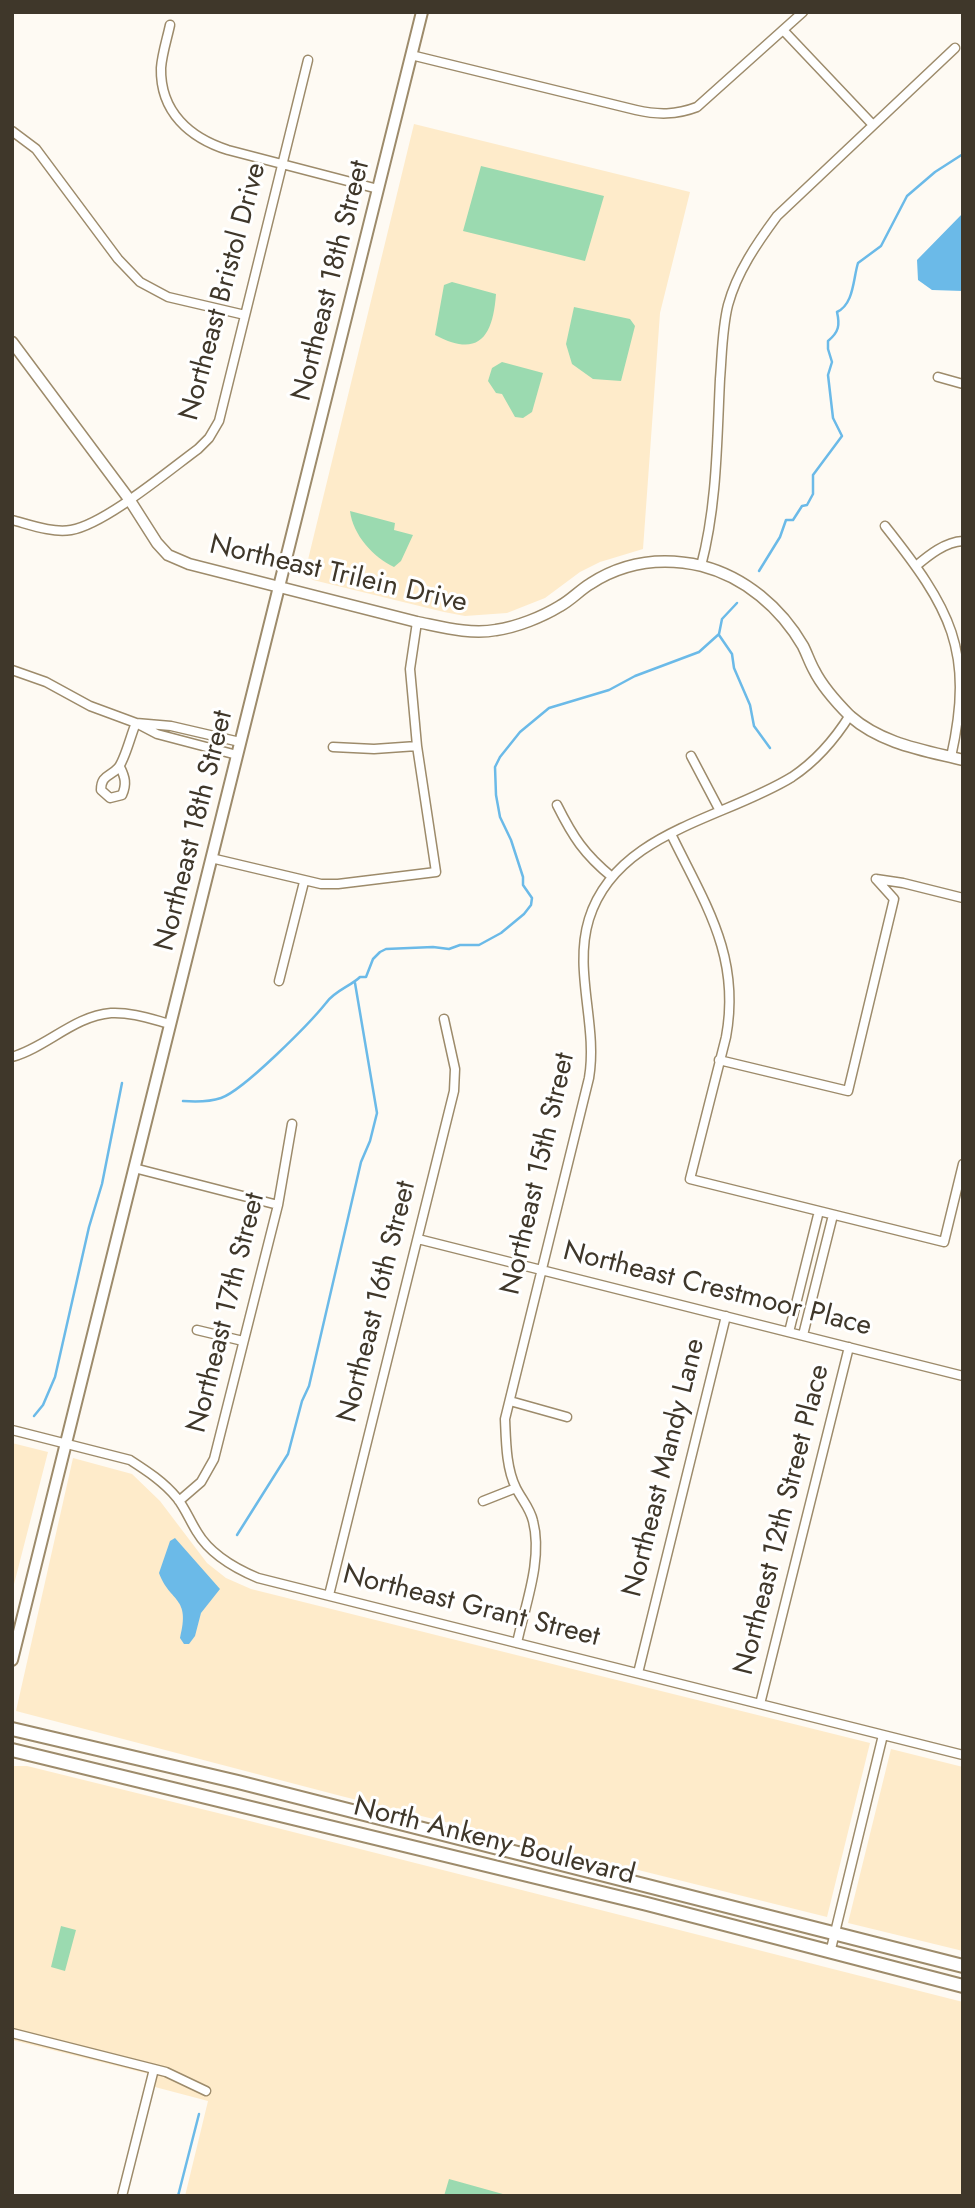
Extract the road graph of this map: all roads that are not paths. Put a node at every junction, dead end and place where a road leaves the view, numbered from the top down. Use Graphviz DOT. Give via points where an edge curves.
graph roads {
  1 [pos="422,12"];
  2 [pos="803,12"];
  3 [pos="170,25"];
  4 [pos="783,30"];
  5 [pos="955,48"];
  6 [pos="411,55"];
  7 [pos="308,60"];
  8 [pos="873,125"];
  9 [pos="12,131"];
  10 [pos="282,164"];
  11 [pos="378,189"];
  12 [pos="245,315"];
  13 [pos="12,342"];
  14 [pos="938,376"];
  15 [pos="963,384"];
  16 [pos="129,499"];
  17 [pos="12,520"];
  18 [pos="885,526"];
  19 [pos="963,541"];
  20 [pos="701,566"];
  21 [pos="916,566"];
  22 [pos="279,587"];
  23 [pos="417,622"];
  24 [pos="12,670"];
  25 [pos="850,715"];
  26 [pos="136,723"];
  27 [pos="240,742"];
  28 [pos="417,746"];
  29 [pos="333,747"];
  30 [pos="237,755"];
  31 [pos="691,756"];
  32 [pos="951,757"];
  33 [pos="963,760"];
  34 [pos="120,766"];
  35 [pos="557,805"];
  36 [pos="720,811"];
  37 [pos="671,834"];
  38 [pos="211,858"];
  39 [pos="612,877"];
  40 [pos="304,882"];
  41 [pos="903,883"];
  42 [pos="963,898"];
  43 [pos="894,899"];
  44 [pos="279,981"];
  45 [pos="444,1019"];
  46 [pos="170,1024"];
  47 [pos="12,1057"];
  48 [pos="719,1060"];
  49 [pos="292,1124"];
  50 [pos="963,1164"];
  51 [pos="134,1168"];
  52 [pos="278,1205"];
  53 [pos="819,1211"];
  54 [pos="833,1215"];
  55 [pos="418,1239"];
  56 [pos="541,1269"];
  57 [pos="726,1316"];
  58 [pos="197,1330"];
  59 [pos="789,1332"];
  60 [pos="803,1335"];
  61 [pos="243,1341"];
  62 [pos="849,1347"];
  63 [pos="963,1376"];
  64 [pos="510,1401"];
  65 [pos="567,1417"];
  66 [pos="12,1430"];
  67 [pos="66,1444"];
  68 [pos="516,1488"];
  69 [pos="179,1501"];
  70 [pos="483,1501"];
  71 [pos="329,1595"];
  72 [pos="517,1643"];
  73 [pos="12,1660"];
  74 [pos="638,1673"];
  75 [pos="760,1704"];
  76 [pos="12,1729"];
  77 [pos="883,1735"];
  78 [pos="12,1750"];
  79 [pos="963,1755"];
  80 [pos="835,1934"];
  81 [pos="830,1953"];
  82 [pos="963,1966"];
  83 [pos="963,1986"];
  84 [pos="13,2035"];
  85 [pos="154,2068"];
  86 [pos="206,2091"];
  87 [pos="122,2196"];
  1 -- 6 [label="main road, Northeast 18th Street"];
  2 -- 4 [label="street"];
  3 -- 10 [label="street" via="161,66 162,86 172,111 206,143"];
  4 -- 6 [label="street" via="697,107 682,113 652,114"];
  4 -- 8 [label="street"];
  5 -- 8 [label="street"];
  6 -- 11 [label="main road, Northeast 18th Street"];
  7 -- 10 [label="street, Northeast Bristol Drive"];
  8 -- 20 [label="street" via="777,216 757,243 732,295 722,341 710,531"];
  9 -- 12 [label="street" via="41,155 140,282 168,297"];
  10 -- 11 [label="street"];
  10 -- 12 [label="street, Northeast Bristol Drive"];
  11 -- 22 [label="main road, Northeast 18th Street"];
  12 -- 16 [label="street, Northeast Bristol Drive" via="219,421 209,438"];
  13 -- 16 [label="street, Northeast Trilein Drive"];
  14 -- 15 [label="street"];
  16 -- 17 [label="street, Northeast Bristol Drive" via="71,530"];
  16 -- 22 [label="street, Northeast Trilein Drive" via="168,555"];
  18 -- 21 [label="street"];
  19 -- 21 [label="street" via="932,553"];
  20 -- 23 [label="street, Northeast Trilein Drive" via="629,565 536,618 495,631"];
  20 -- 25 [label="street, Northeast Trilein Drive" via="735,578 762,596 789,625 814,672"];
  21 -- 32 [label="street" via="953,631 961,666 962,696"];
  22 -- 23 [label="street, Northeast Trilein Drive"];
  22 -- 27 [label="main road, Northeast 18th Street"];
  23 -- 28 [label="street" via="410,669"];
  24 -- 26 [label="street"];
  25 -- 32 [label="street, Northeast Trilein Drive" via="897,743"];
  25 -- 36 [label="street, Northeast 15th Street" via="817,758 795,775"];
  26 -- 27 [label="street" via="175,726"];
  26 -- 30 [label="street" via="157,734"];
  26 -- 34 [label="street"];
  27 -- 30 [label="main road, Northeast 18th Street"];
  28 -- 29 [label="street"];
  28 -- 40 [label="street" via="436,872 338,884"];
  30 -- 38 [label="main road, Northeast 18th Street"];
  31 -- 36 [label="street"];
  32 -- 33 [label="street, Northeast Trilein Drive"];
  35 -- 39 [label="street" via="577,843"];
  36 -- 37 [label="street, Northeast 15th Street"];
  37 -- 39 [label="street, Northeast 15th Street" via="640,852"];
  37 -- 48 [label="street" via="727,960 730,1018"];
  38 -- 40 [label="street"];
  38 -- 46 [label="main road, Northeast 18th Street"];
  39 -- 56 [label="street, Northeast 15th Street" via="596,902 586,933 591,1067"];
  40 -- 44 [label="street"];
  41 -- 42 [label="street"];
  41 -- 43 [label="street"];
  41 -- 43 [label="street" via="876,879"];
  43 -- 48 [label="street" via="848,1091"];
  45 -- 55 [label="street, Northeast 16th Street" via="455,1069 454,1091"];
  46 -- 47 [label="street" via="125,1013 97,1016"];
  46 -- 51 [label="main road, Northeast 18th Street"];
  48 -- 53 [label="street" via="690,1179"];
  49 -- 52 [label="street, Northeast 17th Street"];
  50 -- 54 [label="street" via="944,1241"];
  51 -- 52 [label="street"];
  51 -- 67 [label="main road, Northeast 18th Street"];
  52 -- 61 [label="street, Northeast 17th Street"];
  53 -- 54 [label="street"];
  53 -- 59 [label="street"];
  54 -- 60 [label="street"];
  55 -- 56 [label="street, Northeast Crestmoor Place"];
  55 -- 71 [label="street, Northeast 16th Street"];
  56 -- 57 [label="street, Northeast Crestmoor Place"];
  56 -- 64 [label="street, Northeast 15th Street"];
  57 -- 59 [label="street, Northeast Crestmoor Place"];
  57 -- 74 [label="street, Northeast Mandy Lane"];
  58 -- 61 [label="street"];
  59 -- 60 [label="street, Northeast Crestmoor Place"];
  60 -- 62 [label="street, Northeast Crestmoor Place"];
  61 -- 69 [label="street, Northeast 17th Street" via="214,1459 201,1482"];
  62 -- 63 [label="street, Northeast Crestmoor Place"];
  62 -- 75 [label="street, Northeast 12th Street Place"];
  64 -- 65 [label="street"];
  64 -- 68 [label="street, Northeast 15th Street" via="506,1445"];
  66 -- 67 [label="street, Northeast Grant Street"];
  67 -- 69 [label="street, Northeast Grant Street" via="130,1460 156,1477"];
  67 -- 73 [label="main road, Northeast 18th Street"];
  68 -- 70 [label="street"];
  68 -- 72 [label="street, Northeast 15th Street" via="527,1503 536,1545"];
  69 -- 71 [label="street, Northeast Grant Street" via="205,1544 234,1567 258,1578"];
  71 -- 72 [label="street, Northeast Grant Street"];
  72 -- 74 [label="street, Northeast Grant Street"];
  74 -- 75 [label="street, Northeast Grant Street"];
  75 -- 77 [label="street, Northeast Grant Street"];
  76 -- 80 [label="main road, North Ankeny Boulevard"];
  77 -- 79 [label="street, Northeast Grant Street"];
  77 -- 80 [label="street"];
  78 -- 81 [label="main road, North Ankeny Boulevard"];
  80 -- 81 [label="street"];
  80 -- 82 [label="main road, North Ankeny Boulevard"];
  81 -- 83 [label="main road, North Ankeny Boulevard"];
  84 -- 85 [label="street"];
  85 -- 86 [label="street"];
  85 -- 87 [label="street"];
}
